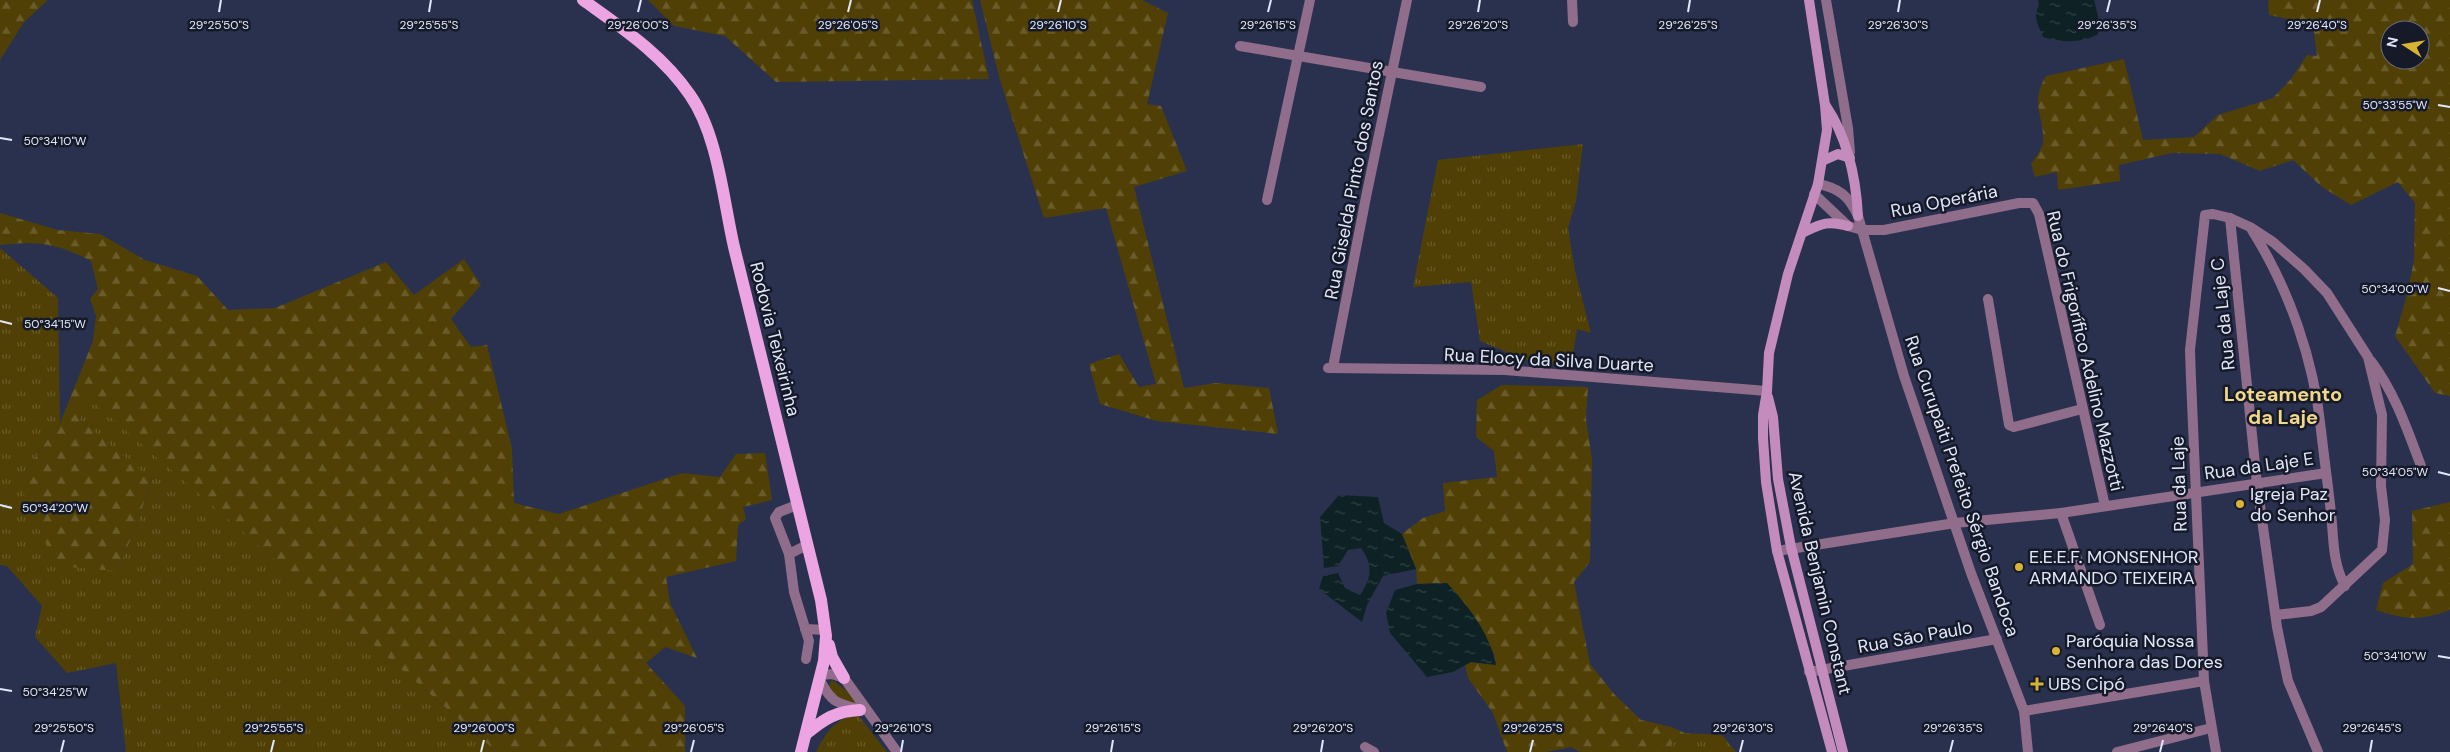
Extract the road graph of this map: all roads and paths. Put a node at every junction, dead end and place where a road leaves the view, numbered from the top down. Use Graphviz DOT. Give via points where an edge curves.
graph roads {
  1 [pos="583,0"];
  2 [pos="1310,0"];
  3 [pos="1407,0"];
  4 [pos="1572,0"];
  5 [pos="1809,0"];
  6 [pos="1826,0"];
  7 [pos="1573,22"];
  8 [pos="1240,46"];
  9 [pos="1298,57"];
  10 [pos="1391,73"];
  11 [pos="1481,87"];
  12 [pos="1825,105"];
  13 [pos="1850,158"];
  14 [pos="1822,161"];
  15 [pos="1816,189"];
  16 [pos="1267,200"];
  17 [pos="2033,203"];
  18 [pos="1858,216"];
  19 [pos="2230,218"];
  20 [pos="1848,226"];
  21 [pos="2250,227"];
  22 [pos="1862,230"];
  23 [pos="1802,233"];
  24 [pos="1988,299"];
  25 [pos="2368,357"];
  26 [pos="1331,367"];
  27 [pos="1767,391"];
  28 [pos="2082,409"];
  29 [pos="2421,466"];
  30 [pos="2326,473"];
  31 [pos="2258,484"];
  32 [pos="2196,492"];
  33 [pos="797,505"];
  34 [pos="2105,506"];
  35 [pos="2062,513"];
  36 [pos="1954,523"];
  37 [pos="808,545"];
  38 [pos="1791,547"];
  39 [pos="1777,551"];
  40 [pos="789,554"];
  41 [pos="2345,586"];
  42 [pos="2276,614"];
  43 [pos="2100,625"];
  44 [pos="805,629"];
  45 [pos="826,633"];
  46 [pos="1996,639"];
  47 [pos="806,659"];
  48 [pos="1822,670"];
  49 [pos="1809,672"];
  50 [pos="821,678"];
  51 [pos="844,678"];
  52 [pos="2204,681"];
  53 [pos="2024,711"];
  54 [pos="865,712"];
  55 [pos="2211,728"];
  56 [pos="806,734"];
  57 [pos="801,752"];
  58 [pos="898,752"];
  59 [pos="1832,752"];
  60 [pos="1843,752"];
  61 [pos="2028,752"];
  62 [pos="2117,752"];
  63 [pos="2216,752"];
  64 [pos="2318,752"];
  1 -- 33 [label="main road, Rodovia Teixeirinha" via="637,39 666,65 690,95 704,121"];
  2 -- 9 [label="street"];
  3 -- 10 [label="street, Rua Giselda Pinto dos Santos"];
  4 -- 7 [label="street"];
  5 -- 12 [label="main road, Avenida Benjamin Constant"];
  6 -- 13 [label="street" via="1848,128"];
  8 -- 9 [label="street"];
  9 -- 10 [label="street"];
  9 -- 16 [label="street"];
  10 -- 11 [label="street"];
  10 -- 26 [label="street, Rua Giselda Pinto dos Santos"];
  12 -- 13 [label="main road" via="1834,118"];
  12 -- 14 [label="main road, Avenida Benjamin Constant" via="1827,130"];
  13 -- 14 [label="main road" via="1838,154"];
  13 -- 18 [label="main road"];
  14 -- 15 [label="main road, Avenida Benjamin Constant"];
  15 -- 18 [label="street, Rua Curupaiti Prefeito Sérgio Bandoca" via="1835,189 1850,200"];
  15 -- 20 [label="street"];
  15 -- 23 [label="main road, Avenida Benjamin Constant"];
  17 -- 22 [label="street, Rua Operária" via="1884,230"];
  17 -- 28 [label="street, Rua do Frigorífico Adelino Mazzotti" via="2039,214"];
  18 -- 22 [label="street, Rua Curupaiti Prefeito Sérgio Bandoca"];
  19 -- 21 [label="street"];
  19 -- 31 [label="street, Rua da Laje C"];
  19 -- 32 [label="street, Rua da Laje" via="2205,215 2190,350"];
  20 -- 22 [label="street, Rua Operária"];
  20 -- 23 [label="main road" via="1833,221"];
  21 -- 25 [label="street" via="2304,268 2327,293"];
  21 -- 30 [label="street" via="2267,254 2296,321 2312,376"];
  22 -- 36 [label="street, Rua Curupaiti Prefeito Sérgio Bandoca" via="1904,376"];
  23 -- 27 [label="main road, Avenida Benjamin Constant" via="1778,312 1769,353"];
  24 -- 28 [label="street" via="2009,425 2014,427"];
  25 -- 29 [label="street" via="2385,379 2402,413"];
  25 -- 41 [label="street" via="2382,415 2381,486 2385,520 2382,550"];
  26 -- 27 [label="street, Rua Elocy da Silva Duarte" via="1505,370"];
  27 -- 38 [label="main road, Avenida Benjamin Constant" via="1773,417 1778,479"];
  27 -- 39 [label="main road, Avenida Benjamin Constant" via="1763,438"];
  28 -- 34 [label="street, Rua do Frigorífico Adelino Mazzotti"];
  30 -- 31 [label="street, Rua da Laje E"];
  30 -- 41 [label="street" via="2335,562"];
  31 -- 32 [label="street, Rua da Laje E"];
  31 -- 42 [label="street, Rua da Laje C"];
  32 -- 34 [label="street, Rua da Laje E"];
  32 -- 52 [label="street, Rua da Laje"];
  33 -- 37 [label="main road, Rodovia Teixeirinha"];
  33 -- 40 [label="street" via="779,512 775,518"];
  34 -- 35 [label="street, Rua da Laje E"];
  35 -- 36 [label="street, Rua da Laje E"];
  35 -- 43 [label="street"];
  36 -- 38 [label="street, Rua da Laje E"];
  36 -- 46 [label="street, Rua Curupaiti Prefeito Sérgio Bandoca"];
  37 -- 40 [label="street"];
  37 -- 45 [label="main road, Rodovia Teixeirinha"];
  38 -- 39 [label="street, Rua da Laje E"];
  38 -- 48 [label="main road, Avenida Benjamin Constant"];
  39 -- 49 [label="main road, Avenida Benjamin Constant"];
  40 -- 44 [label="street" via="794,592"];
  41 -- 42 [label="street" via="2321,607"];
  42 -- 64 [label="street, Rua da Laje C" via="2288,681"];
  44 -- 45 [label="street"];
  44 -- 47 [label="street" via="809,642"];
  45 -- 50 [label="main road, Rodovia Teixeirinha"];
  45 -- 51 [label="main road" via="832,657"];
  46 -- 48 [label="street, Rua São Paulo"];
  46 -- 53 [label="street, Rua Curupaiti Prefeito Sérgio Bandoca"];
  48 -- 49 [label="street, Rua São Paulo"];
  48 -- 60 [label="main road, Avenida Benjamin Constant"];
  49 -- 59 [label="main road, Avenida Benjamin Constant"];
  50 -- 51 [label="street" via="832,674"];
  50 -- 54 [label="street" via="828,697 834,702"];
  50 -- 56 [label="main road, Rodovia Teixeirinha"];
  51 -- 54 [label="street" via="862,700"];
  52 -- 53 [label="street"];
  52 -- 55 [label="street, Rua da Laje"];
  53 -- 61 [label="street, Rua Curupaiti Prefeito Sérgio Bandoca"];
  54 -- 56 [label="main road" via="835,713"];
  54 -- 58 [label="street"];
  55 -- 62 [label="street"];
  55 -- 63 [label="street, Rua da Laje"];
  56 -- 57 [label="main road, Rodovia Teixeirinha"];
}
